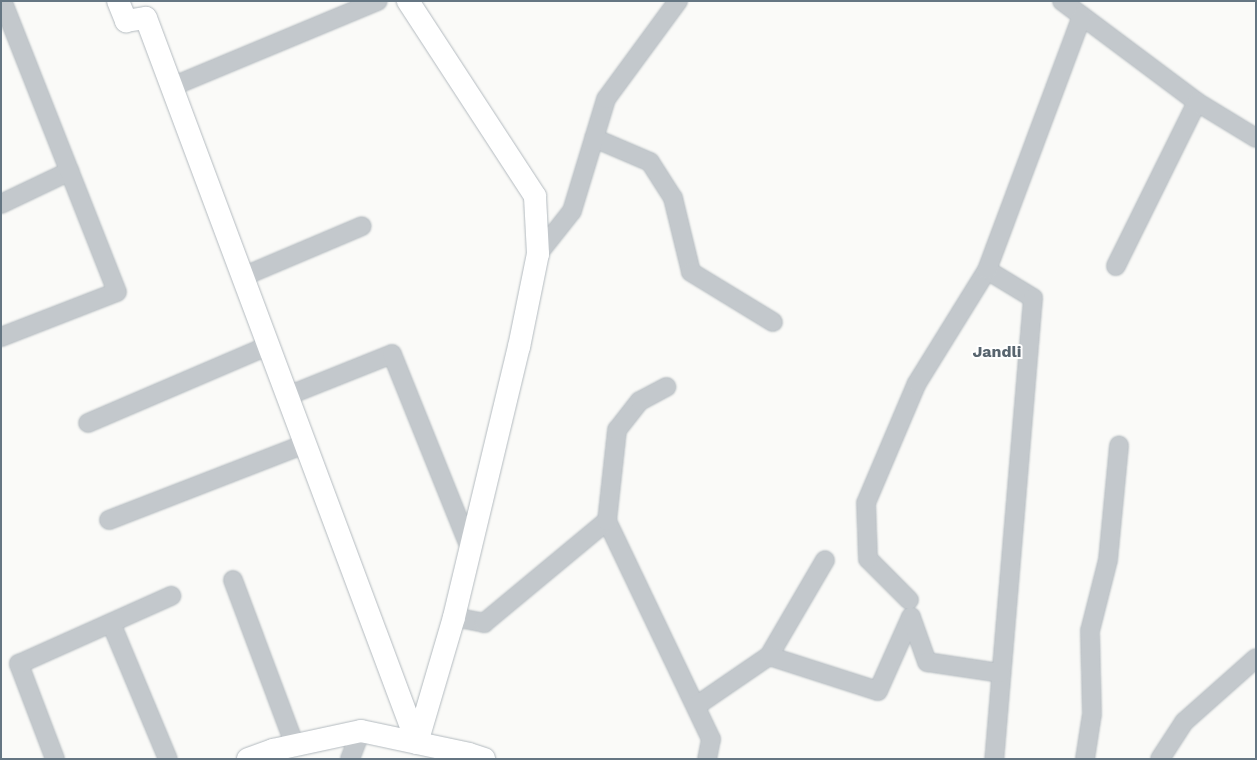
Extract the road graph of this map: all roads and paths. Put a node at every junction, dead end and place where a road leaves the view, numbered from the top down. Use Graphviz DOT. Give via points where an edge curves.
graph roads {
  1 [pos="118,1"];
  2 [pos="378,1"];
  3 [pos="410,1"];
  4 [pos="678,1"];
  5 [pos="1062,1"];
  6 [pos="3,2"];
  7 [pos="1082,16"];
  8 [pos="171,87"];
  9 [pos="1197,102"];
  10 [pos="594,138"];
  11 [pos="1256,138"];
  12 [pos="70,171"];
  13 [pos="1,204"];
  14 [pos="362,226"];
  15 [pos="538,254"];
  16 [pos="1116,266"];
  17 [pos="987,270"];
  18 [pos="242,277"];
  19 [pos="774,322"];
  20 [pos="1,337"];
  21 [pos="268,346"];
  22 [pos="666,387"];
  23 [pos="287,396"];
  24 [pos="88,423"];
  25 [pos="305,444"];
  26 [pos="1119,446"];
  27 [pos="109,520"];
  28 [pos="607,521"];
  29 [pos="470,548"];
  30 [pos="825,560"];
  31 [pos="233,580"];
  32 [pos="171,596"];
  33 [pos="909,600"];
  34 [pos="454,617"];
  35 [pos="111,623"];
  36 [pos="769,656"];
  37 [pos="1256,658"];
  38 [pos="1001,673"];
  39 [pos="696,706"];
  40 [pos="361,731"];
  41 [pos="417,744"];
  42 [pos="295,746"];
  43 [pos="448,755"];
  44 [pos="55,759"];
  45 [pos="168,759"];
  46 [pos="248,759"];
  47 [pos="350,759"];
  48 [pos="484,759"];
  49 [pos="707,759"];
  50 [pos="994,759"];
  51 [pos="1085,759"];
  52 [pos="1160,759"];
  1 -- 8 [label="street" via="126,20 146,18"];
  2 -- 8 [label="street"];
  3 -- 15 [label="street" via="535,196"];
  4 -- 10 [label="street" via="606,99"];
  5 -- 7 [label="street"];
  6 -- 12 [label="street"];
  7 -- 9 [label="street"];
  7 -- 17 [label="street"];
  8 -- 18 [label="street"];
  9 -- 11 [label="street"];
  9 -- 16 [label="street"];
  10 -- 15 [label="street" via="572,211"];
  10 -- 19 [label="street" via="650,162 673,198 691,272"];
  12 -- 13 [label="street"];
  12 -- 20 [label="street" via="117,292"];
  14 -- 18 [label="street"];
  15 -- 29 [label="street" via="519,347"];
  17 -- 33 [label="street" via="917,384 866,503 868,559"];
  17 -- 38 [label="street" via="1033,298"];
  18 -- 21 [label="street"];
  21 -- 23 [label="street"];
  21 -- 24 [label="street"];
  22 -- 28 [label="street" via="640,401 617,430"];
  23 -- 25 [label="street"];
  23 -- 29 [label="street" via="392,354"];
  25 -- 27 [label="street"];
  25 -- 41 [label="street"];
  26 -- 51 [label="street" via="1108,560 1090,631 1092,714"];
  28 -- 34 [label="street" via="484,623"];
  28 -- 39 [label="street"];
  29 -- 34 [label="street"];
  30 -- 36 [label="street"];
  31 -- 42 [label="street"];
  32 -- 35 [label="street"];
  34 -- 41 [label="street"];
  35 -- 44 [label="street" via="19,664"];
  35 -- 45 [label="street"];
  36 -- 38 [label="street" via="878,691 911,617 927,662"];
  36 -- 39 [label="street"];
  37 -- 52 [label="street" via="1184,722"];
  38 -- 50 [label="street"];
  39 -- 49 [label="street" via="712,739"];
  40 -- 41 [label="street"];
  40 -- 42 [label="street"];
  40 -- 47 [label="street"];
  41 -- 43 [label="street"];
  42 -- 46 [label="street" via="273,750"];
  43 -- 48 [label="street"];
}
